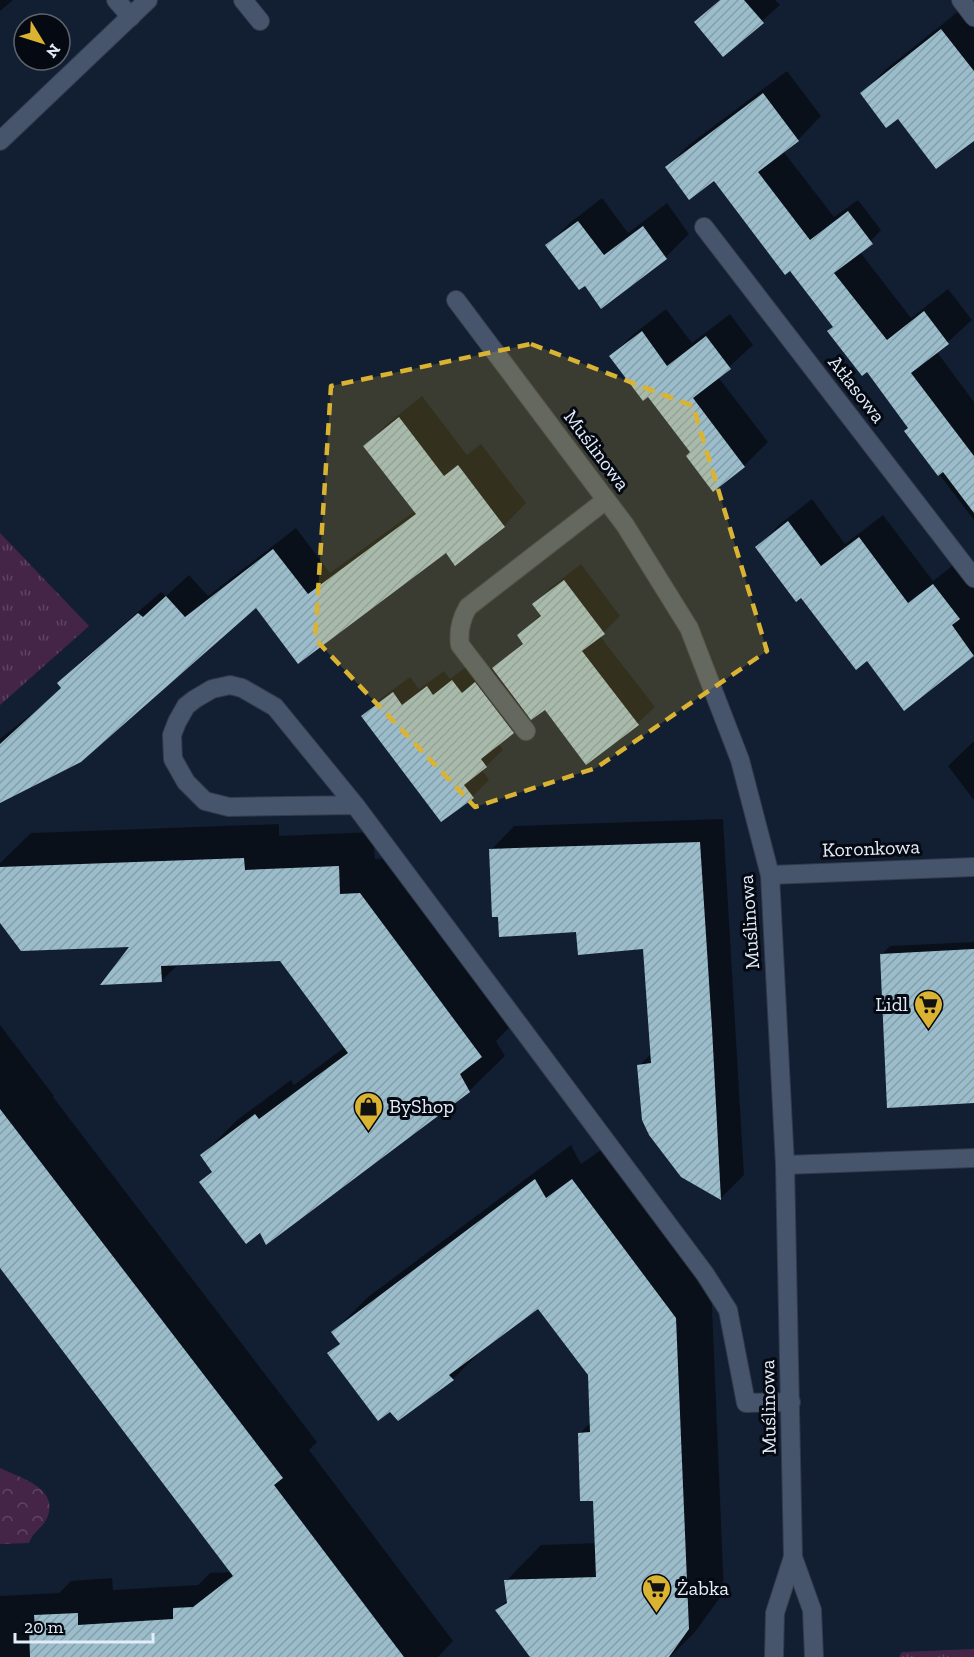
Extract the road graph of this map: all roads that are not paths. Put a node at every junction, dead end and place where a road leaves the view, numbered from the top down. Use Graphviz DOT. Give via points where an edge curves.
graph roads {
  1 [pos="116,0"];
  2 [pos="148,0"];
  3 [pos="243,0"];
  4 [pos="962,0"];
  5 [pos="130,17"];
  6 [pos="974,17"];
  7 [pos="260,21"];
  8 [pos="0,141"];
  9 [pos="704,227"];
  10 [pos="456,300"];
  11 [pos="606,500"];
  12 [pos="974,578"];
  13 [pos="526,731"];
  14 [pos="355,805"];
  15 [pos="974,867"];
  16 [pos="771,875"];
  17 [pos="974,1158"];
  18 [pos="785,1166"];
  19 [pos="791,1402"];
  20 [pos="793,1557"];
  21 [pos="774,1657"];
  22 [pos="814,1657"];
  1 -- 5 [label="street"];
  2 -- 5 [label="street"];
  3 -- 7 [label="street"];
  4 -- 6 [label="street"];
  5 -- 8 [label="street"];
  9 -- 12 [label="street, Atłasowa"];
  10 -- 11 [label="street, Muślinowa"];
  11 -- 13 [label="street" via="468,607 462,617 460,645"];
  11 -- 16 [label="street, Muślinowa" via="688,628 738,753"];
  14 -- 14 [label="street" via="275,707 242,688 230,685 212,689 186,706 177,722 172,735 173,759 186,782 205,801 229,807"];
  14 -- 19 [label="street" via="705,1274 728,1310 746,1403"];
  15 -- 16 [label="street, Koronkowa"];
  16 -- 18 [label="street, Muślinowa"];
  17 -- 18 [label="street"];
  18 -- 19 [label="street, Muślinowa"];
  19 -- 20 [label="street, Muślinowa"];
  20 -- 21 [label="street, Muślinowa" via="775,1613"];
  20 -- 22 [label="street, Muślinowa" via="812,1610"];
}
